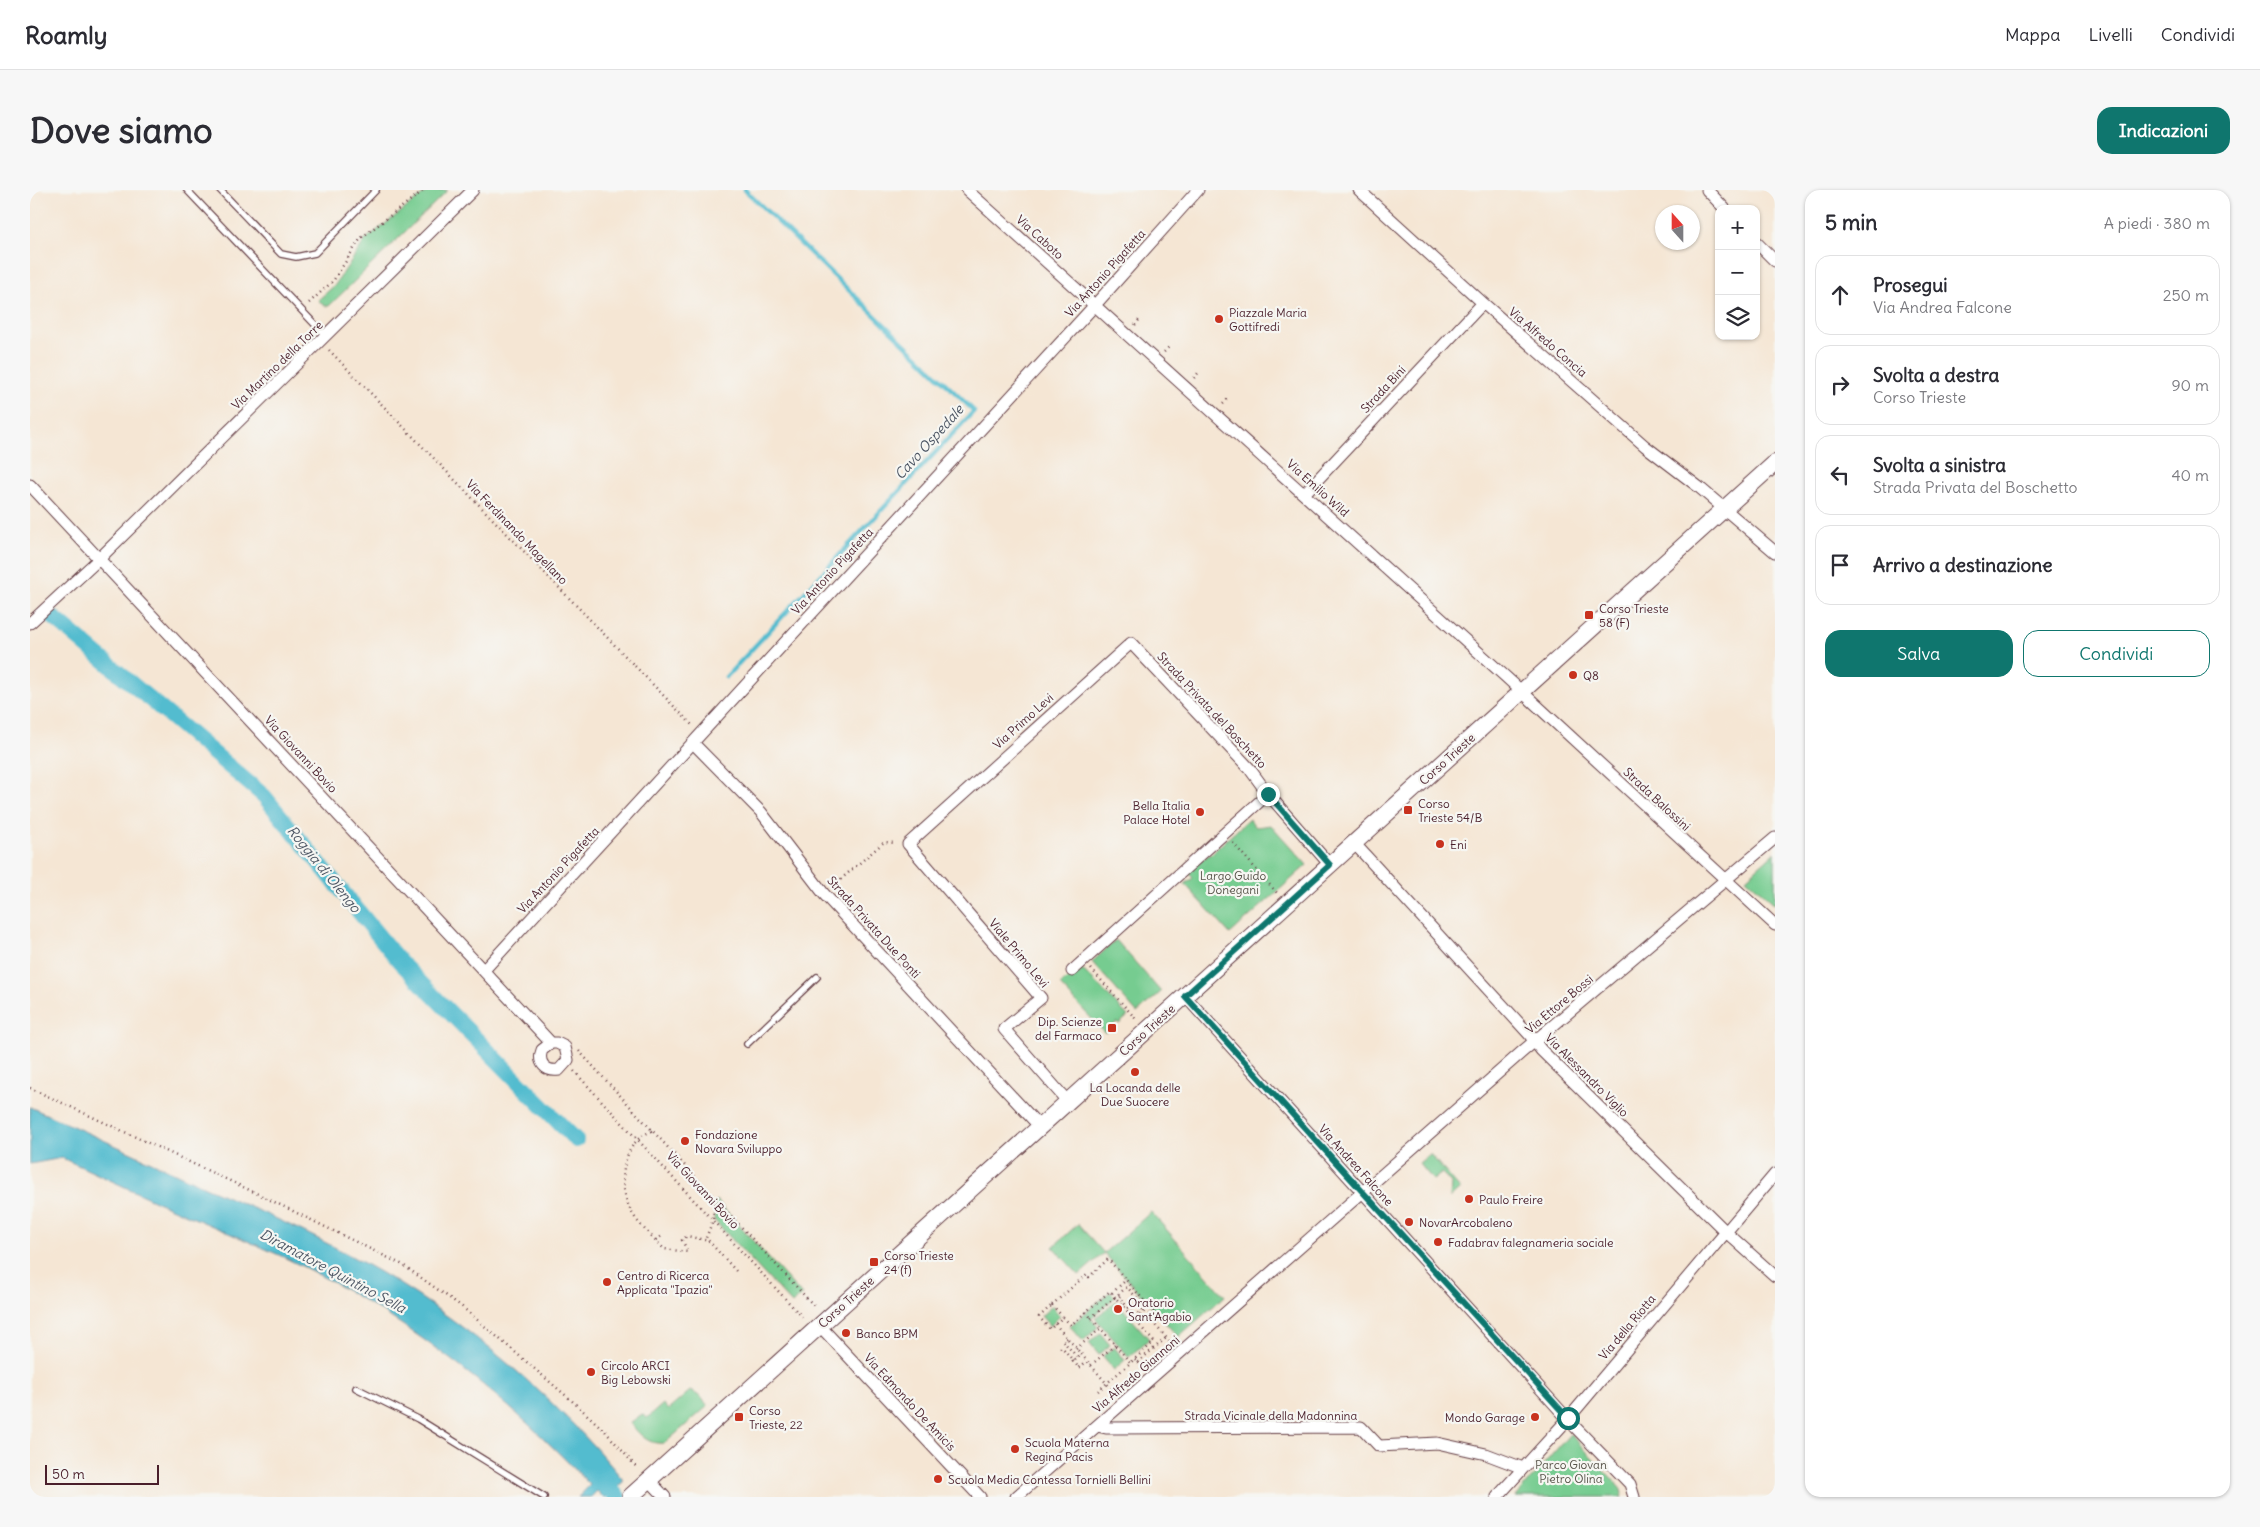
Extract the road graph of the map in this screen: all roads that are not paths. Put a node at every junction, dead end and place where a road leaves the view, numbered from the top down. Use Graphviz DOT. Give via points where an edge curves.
graph roads {
  1 [pos="187,190"];
  2 [pos="220,190"];
  3 [pos="376,190"];
  4 [pos="473,190"];
  5 [pos="967,190"];
  6 [pos="1198,190"];
  7 [pos="1359,190"];
  8 [pos="1707,190"];
  9 [pos="1721,205"];
  10 [pos="1760,246"];
  11 [pos="1775,261"];
  12 [pos="1483,303"];
  13 [pos="1095,305"];
  14 [pos="323,339"];
  15 [pos="1775,463"];
  16 [pos="30,485"];
  17 [pos="1304,494"];
  18 [pos="1724,510"];
  19 [pos="1775,552"];
  20 [pos="99,559"];
  21 [pos="30,623"];
  22 [pos="1131,643"];
  23 [pos="1522,692"];
  24 [pos="697,738"];
  25 [pos="1268,794"];
  26 [pos="1775,838"];
  27 [pos="1354,843"];
  28 [pos="908,844"];
  29 [pos="1330,865"];
  30 [pos="1726,881"];
  31 [pos="1775,925"];
  32 [pos="484,970"];
  33 [pos="1072,971"];
  34 [pos="817,977"];
  35 [pos="1185,996"];
  36 [pos="1535,1042"];
  37 [pos="551,1043"];
  38 [pos="747,1044"];
  39 [pos="1068,1102"];
  40 [pos="1040,1127"];
  41 [pos="1775,1174"];
  42 [pos="1364,1193"];
  43 [pos="1726,1232"];
  44 [pos="1775,1276"];
  45 [pos="816,1320"];
  46 [pos="356,1388"];
  47 [pos="1568,1418"];
  48 [pos="1097,1426"];
  49 [pos="1523,1468"];
  50 [pos="645,1476"];
  51 [pos="544,1497"];
  52 [pos="630,1497"];
  53 [pos="664,1497"];
  54 [pos="980,1497"];
  55 [pos="1016,1497"];
  56 [pos="1497,1497"];
  57 [pos="1634,1497"];
  1 -- 14 [label="lane" via="302,310"];
  2 -- 3 [label="lane" via="281,254 296,257 315,253"];
  4 -- 14 [label="street, Via Martino della Torre"];
  5 -- 13 [label="street, Via Caboto"];
  6 -- 13 [label="street, Via Antonio Pigafetta"];
  7 -- 12 [label="street, Via Alfredo Concia"];
  8 -- 9 [label="street"];
  10 -- 11 [label="street"];
  12 -- 17 [label="street, Strada Bini"];
  12 -- 18 [label="street, Via Alfredo Concia" via="1645,446"];
  13 -- 17 [label="street, Via Emilio Wild"];
  13 -- 24 [label="street, Via Antonio Pigafetta"];
  14 -- 20 [label="street, Via Martino della Torre"];
  15 -- 18 [label="main road, Corso Trieste"];
  16 -- 20 [label="street, Via Giovanni Bovio"];
  17 -- 23 [label="street, Via Emilio Wild"];
  18 -- 19 [label="street, Via Alfredo Concia"];
  18 -- 23 [label="main road, Corso Trieste"];
  20 -- 21 [label="street, Via Martino della Torre"];
  20 -- 32 [label="street, Via Giovanni Bovio"];
  22 -- 25 [label="street, Strada Privata del Boschetto" via="1249,768"];
  22 -- 28 [label="street, Via Primo Levi"];
  23 -- 27 [label="main road, Corso Trieste"];
  23 -- 30 [label="street, Strada Balossini"];
  24 -- 32 [label="street, Via Antonio Pigafetta"];
  24 -- 40 [label="street, Strada Privata Due Ponti" via="761,812 824,894"];
  25 -- 29 [label="street, Strada Privata del Boschetto"];
  25 -- 33 [label="street"];
  26 -- 30 [label="street, Via Ettore Bossi"];
  27 -- 29 [label="main road, Corso Trieste"];
  27 -- 36 [label="street, Via Alessandro Viglio"];
  28 -- 39 [label="street, Viale Primo Levi" via="1041,998 1004,1029"];
  29 -- 35 [label="main road, Corso Trieste"];
  30 -- 31 [label="street, Strada Balossini"];
  30 -- 36 [label="street, Via Ettore Bossi"];
  32 -- 37 [label="street, Via Giovanni Bovio"];
  34 -- 38 [label="lane"];
  35 -- 39 [label="main road, Corso Trieste"];
  35 -- 42 [label="street, Via Andrea Falcone"];
  36 -- 42 [label="street, Via Ettore Bossi"];
  36 -- 43 [label="street, Via Alessandro Viglio"];
  39 -- 40 [label="main road, Corso Trieste"];
  40 -- 45 [label="main road, Corso Trieste"];
  41 -- 43 [label="street, Via della Riotta"];
  42 -- 47 [label="street, Via Andrea Falcone"];
  42 -- 48 [label="street, Via Alfredo Giannoni"];
  43 -- 44 [label="street, Via Alessandro Viglio"];
  43 -- 47 [label="street, Via della Riotta"];
  45 -- 50 [label="main road, Corso Trieste"];
  45 -- 54 [label="street, Via Edmondo De Amicis"];
  46 -- 51 [label="lane" via="418,1419"];
  47 -- 49 [label="street, Via della Riotta"];
  47 -- 57 [label="street, Via Andrea Falcone" via="1630,1484"];
  48 -- 49 [label="street, Strada Vicinale della Madonnina" via="1361,1427 1379,1446 1438,1444 1486,1454"];
  48 -- 55 [label="street, Via Alfredo Giannoni"];
  49 -- 56 [label="street, Via della Riotta"];
  50 -- 52 [label="main road, Corso Trieste"];
  50 -- 53 [label="street"];
}
